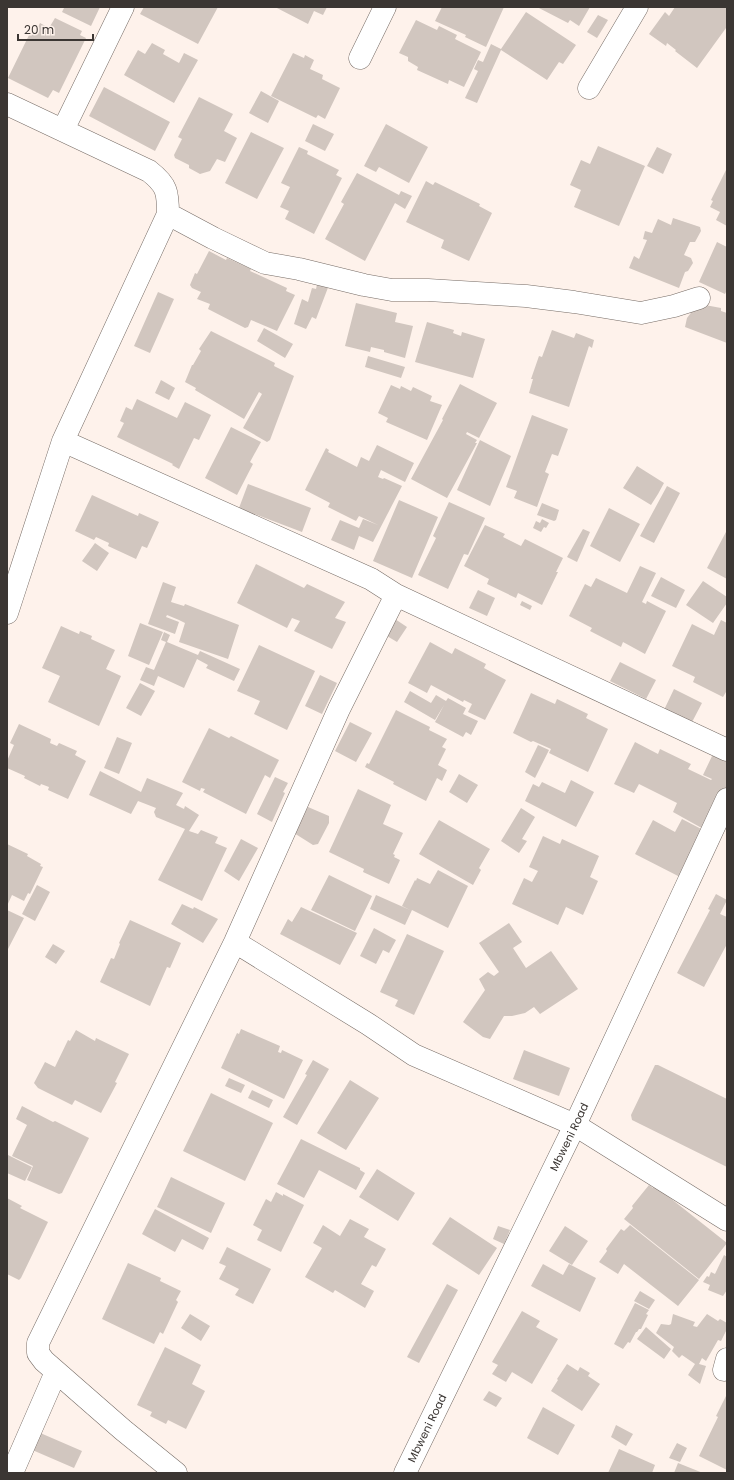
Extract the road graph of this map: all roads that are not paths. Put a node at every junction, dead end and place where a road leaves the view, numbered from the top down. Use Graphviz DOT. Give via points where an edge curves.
graph roads {
  1 [pos="123,7"];
  2 [pos="384,7"];
  3 [pos="637,7"];
  4 [pos="360,58"];
  5 [pos="590,88"];
  6 [pos="7,104"];
  7 [pos="63,130"];
  8 [pos="168,214"];
  9 [pos="699,298"];
  10 [pos="63,441"];
  11 [pos="396,595"];
  12 [pos="7,613"];
  13 [pos="727,750"];
  14 [pos="727,799"];
  15 [pos="235,942"];
  16 [pos="575,1126"];
  17 [pos="727,1220"];
  18 [pos="56,1372"];
  19 [pos="12,1473"];
  20 [pos="176,1473"];
  21 [pos="406,1473"];
  1 -- 7 [label="street"];
  2 -- 4 [label="street"];
  3 -- 5 [label="street"];
  6 -- 7 [label="street"];
  7 -- 8 [label="street" via="149,171 164,186 168,199"];
  8 -- 9 [label="street" via="265,262 392,290 526,296 641,313"];
  8 -- 10 [label="street"];
  10 -- 11 [label="street" via="371,579"];
  10 -- 12 [label="street"];
  11 -- 13 [label="street"];
  11 -- 15 [label="street" via="339,708"];
  14 -- 16 [label="street, Mbweni Road"];
  15 -- 16 [label="street" via="414,1055"];
  15 -- 18 [label="street" via="38,1343 38,1353"];
  16 -- 17 [label="street"];
  16 -- 21 [label="street, Mbweni Road"];
  18 -- 19 [label="street"];
  18 -- 20 [label="street"];
}
